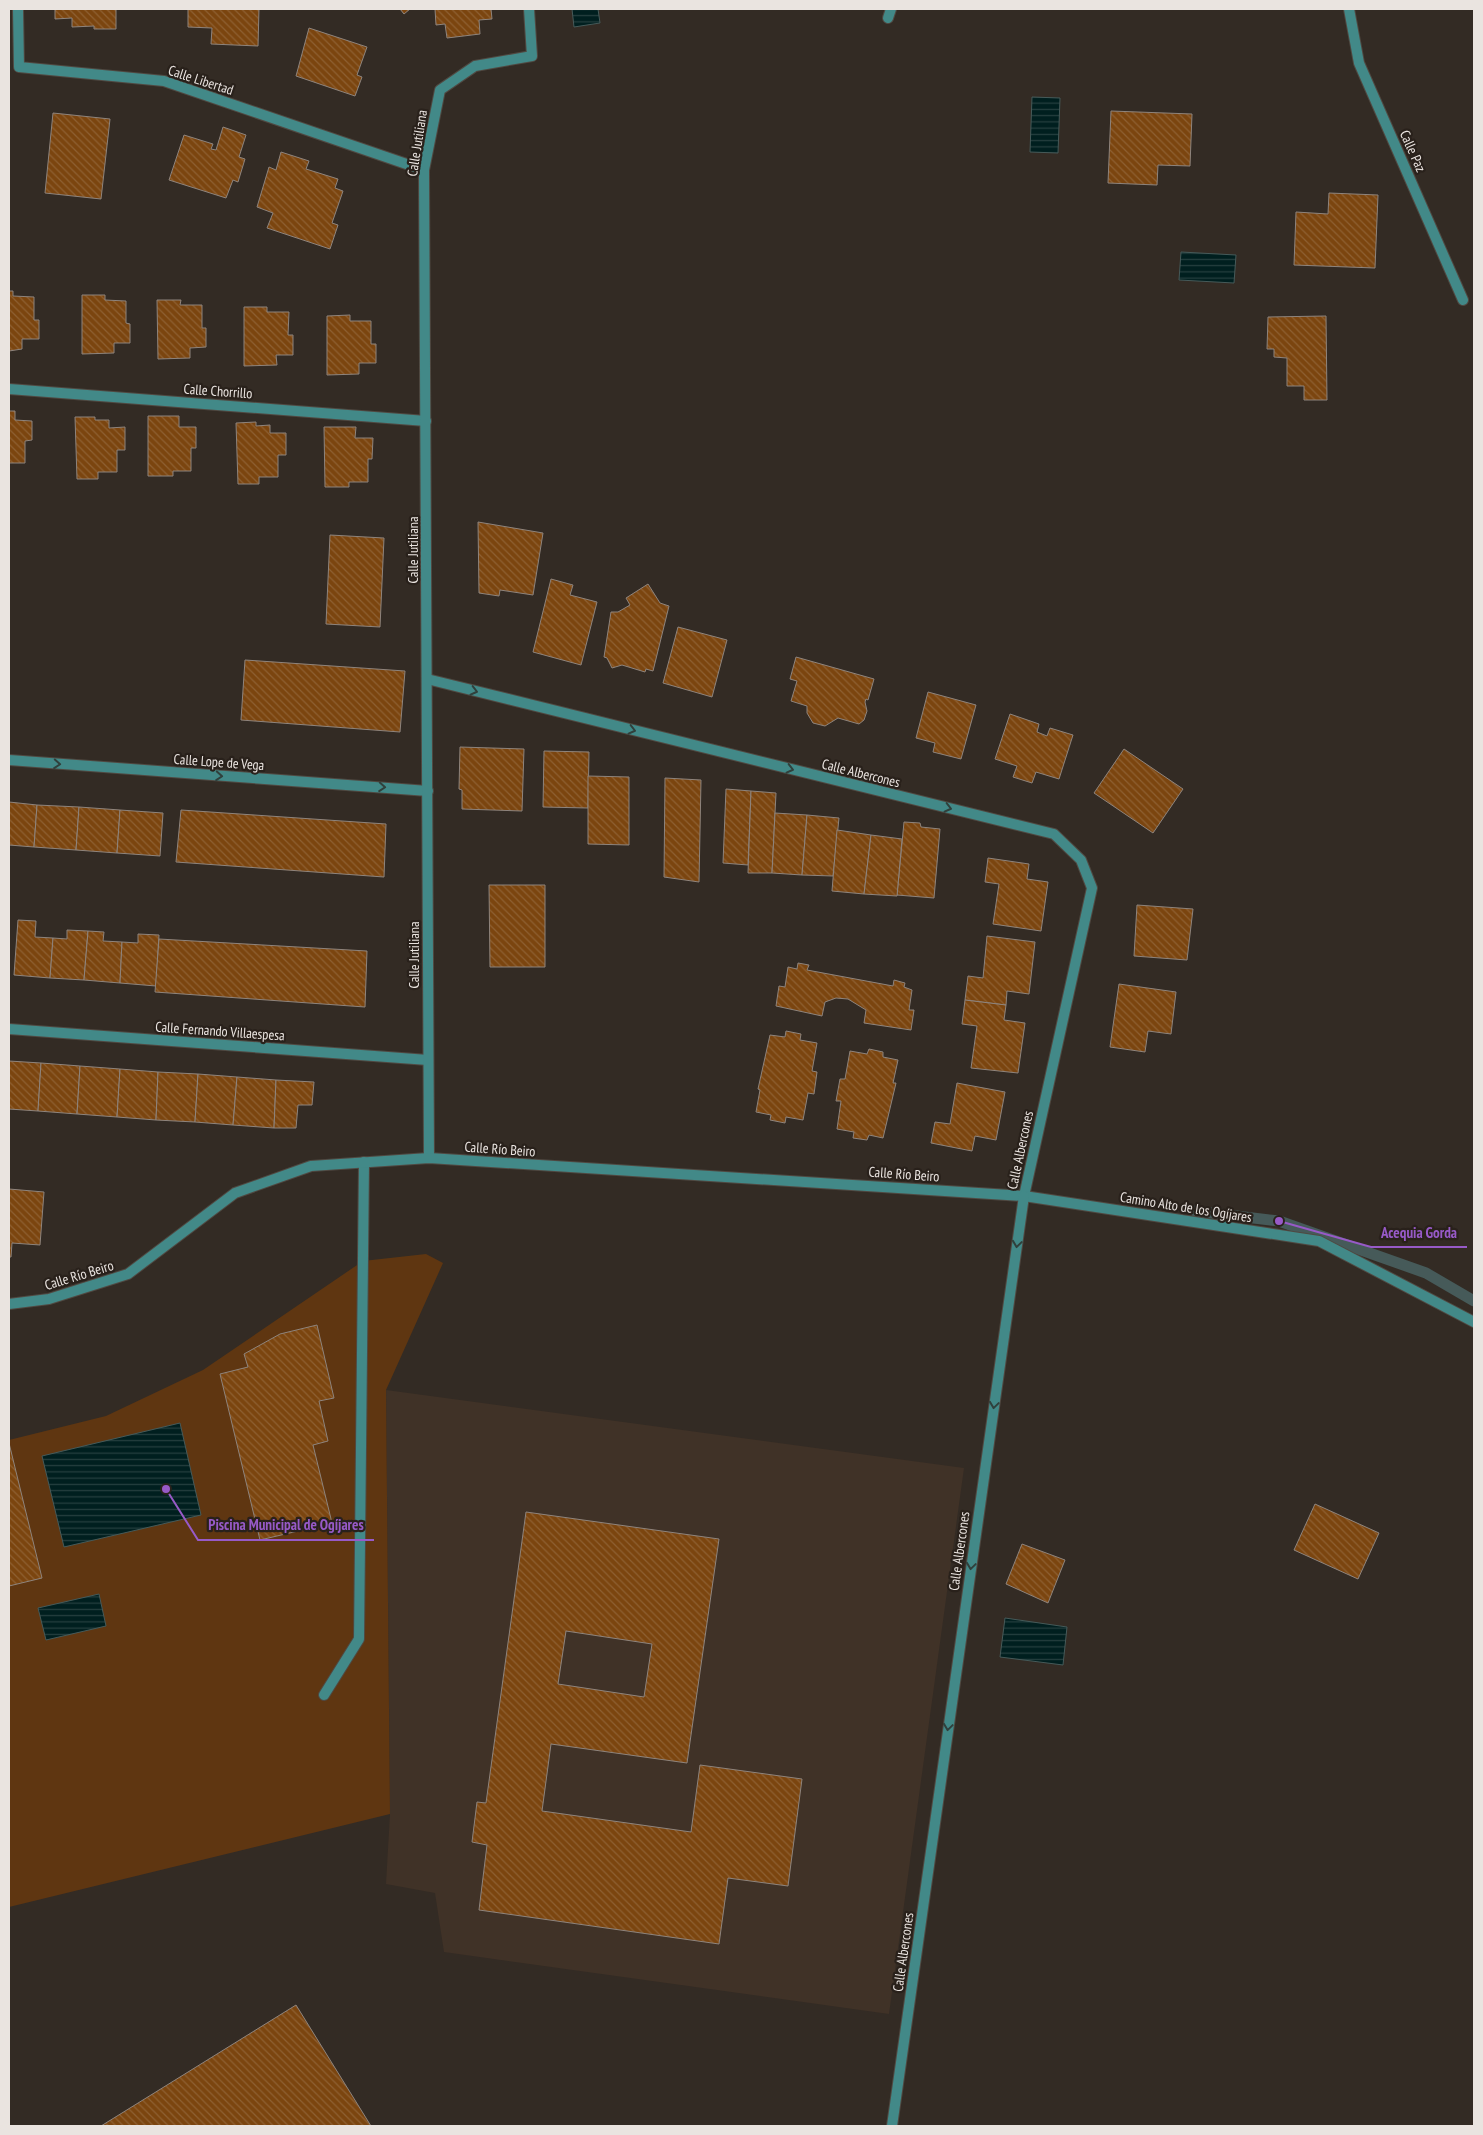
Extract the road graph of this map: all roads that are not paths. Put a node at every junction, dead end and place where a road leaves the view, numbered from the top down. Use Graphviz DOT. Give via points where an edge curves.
graph roads {
  1 [pos="18,9"];
  2 [pos="530,9"];
  3 [pos="1349,9"];
  4 [pos="424,170"];
  5 [pos="1463,300"];
  6 [pos="9,389"];
  7 [pos="426,421"];
  8 [pos="427,679"];
  9 [pos="9,760"];
  10 [pos="428,790"];
  11 [pos="9,1029"];
  12 [pos="428,1060"];
  13 [pos="430,1158"];
  14 [pos="364,1162"];
  15 [pos="1024,1196"];
  16 [pos="9,1304"];
  17 [pos="1474,1322"];
  18 [pos="324,1695"];
  19 [pos="892,2126"];
  1 -- 4 [label="street, Calle Libertad" via="19,67 164,81"];
  2 -- 4 [label="street, Calle Jutiliana" via="532,56 476,66 440,90"];
  3 -- 5 [label="street, Calle Paz" via="1359,63"];
  4 -- 7 [label="street, Calle Jutiliana"];
  6 -- 7 [label="street, Calle Chorrillo"];
  7 -- 8 [label="street, Calle Jutiliana"];
  8 -- 10 [label="street, Calle Jutiliana"];
  8 -- 15 [label="street, Calle Albercones, one-way" via="1054,834 1081,860 1092,888"];
  9 -- 10 [label="street, Calle Lope de Vega, one-way"];
  10 -- 12 [label="street, Calle Jutiliana"];
  11 -- 12 [label="street, Calle Fernando Villaespesa"];
  12 -- 13 [label="street, Calle Jutiliana"];
  13 -- 14 [label="street, Calle Río Beiro"];
  13 -- 15 [label="street, Calle Río Beiro"];
  14 -- 16 [label="street, Calle Río Beiro" via="311,1166 235,1192 128,1274 49,1299"];
  14 -- 18 [label="street" via="359,1639"];
  15 -- 17 [label="street, Camino Alto de los Ogíjares" via="1319,1241"];
  15 -- 19 [label="street, Calle Albercones, one-way"];
}
